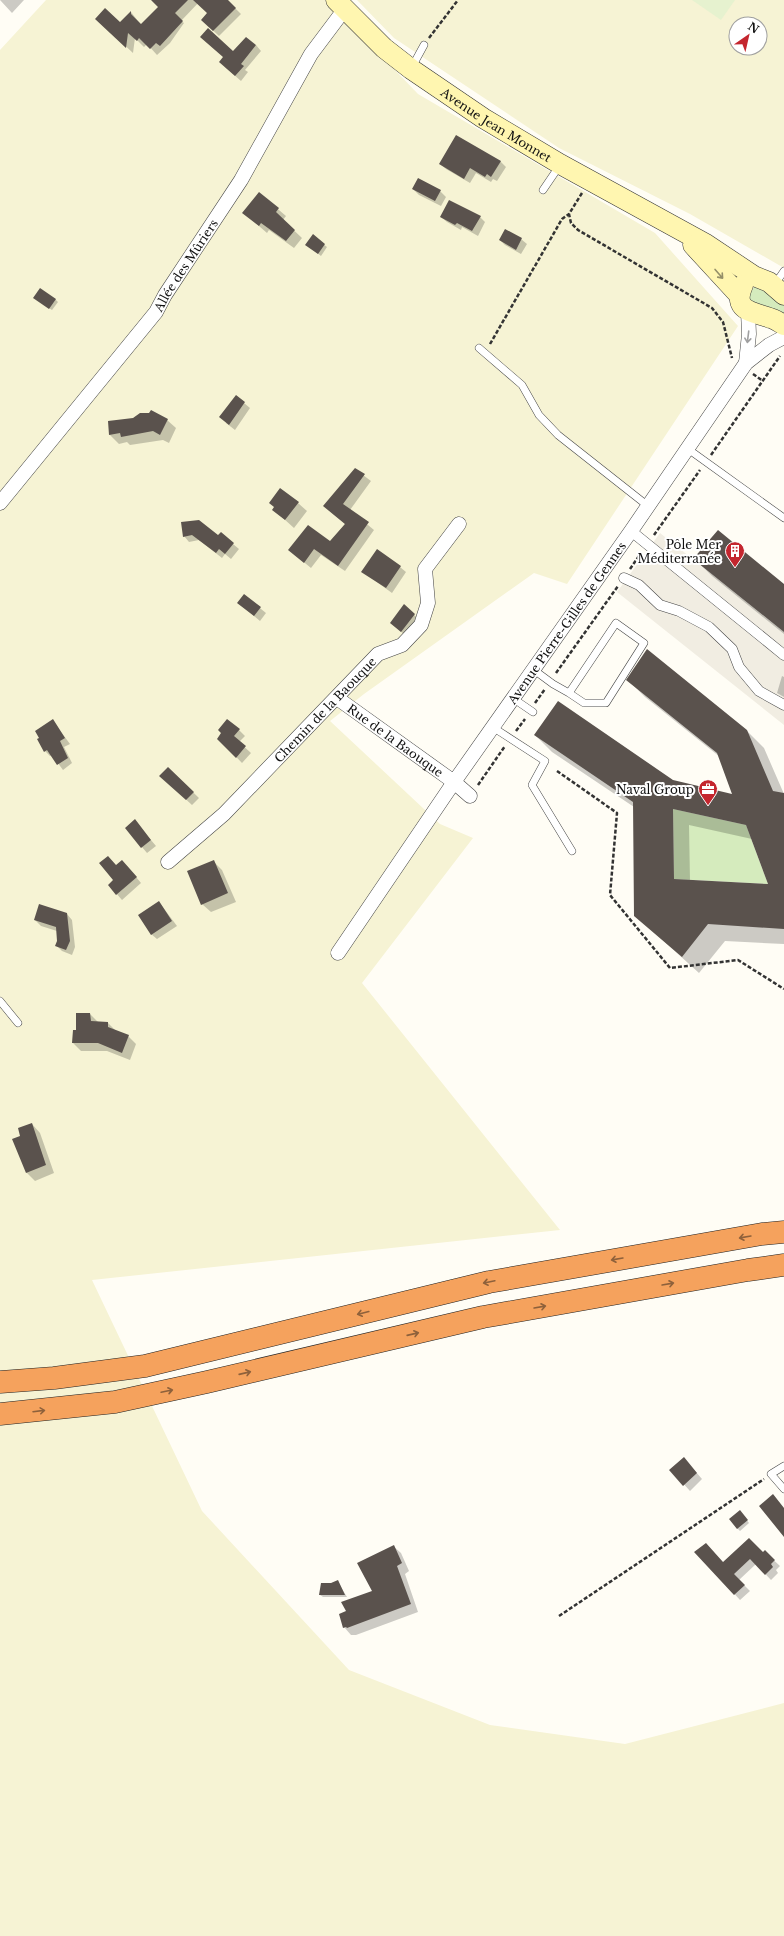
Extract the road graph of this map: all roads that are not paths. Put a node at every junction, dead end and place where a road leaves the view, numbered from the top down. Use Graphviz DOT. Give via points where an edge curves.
graph roads {
  1 [pos="340,5"];
  2 [pos="424,45"];
  3 [pos="411,69"];
  4 [pos="560,164"];
  5 [pos="543,190"];
  6 [pos="672,226"];
  7 [pos="754,276"];
  8 [pos="781,284"];
  9 [pos="744,303"];
  10 [pos="784,325"];
  11 [pos="784,337"];
  12 [pos="482,350"];
  13 [pos="746,363"];
  14 [pos="688,449"];
  15 [pos="0,503"];
  16 [pos="648,506"];
  17 [pos="784,518"];
  18 [pos="459,524"];
  19 [pos="631,531"];
  20 [pos="624,578"];
  21 [pos="784,655"];
  22 [pos="534,670"];
  23 [pos="569,693"];
  24 [pos="337,698"];
  25 [pos="514,699"];
  26 [pos="784,705"];
  27 [pos="533,712"];
  28 [pos="494,728"];
  29 [pos="454,782"];
  30 [pos="470,796"];
  31 [pos="572,851"];
  32 [pos="168,862"];
  33 [pos="338,953"];
  34 [pos="0,1001"];
  35 [pos="18,1023"];
  36 [pos="784,1232"];
  37 [pos="784,1265"];
  38 [pos="0,1382"];
  39 [pos="0,1414"];
  40 [pos="784,1466"];
  41 [pos="784,1489"];
  1 -- 3 [label="main road, Avenue Jean Monnet" via="384,48"];
  1 -- 15 [label="street, Allée des Mûriers" via="241,180 156,312"];
  2 -- 3 [label="lane"];
  3 -- 4 [label="main road, Avenue Jean Monnet" via="483,118"];
  4 -- 5 [label="lane"];
  4 -- 6 [label="main road, Avenue Jean Monnet"];
  6 -- 7 [label="main road, Avenue Jean Monnet" via="706,244"];
  6 -- 9 [label="main road, Avenue Jean Monnet, one-way" via="700,252"];
  7 -- 8 [label="main road, Avenue Jean Monnet"];
  7 -- 9 [label="main road" via="743,284"];
  9 -- 10 [label="main road"];
  9 -- 13 [label="street, Avenue Pierre-Gilles de Gennes, one-way" via="749,334"];
  11 -- 13 [label="street, Avenue Pierre-Gilles de Gennes"];
  12 -- 16 [label="lane" via="522,385 539,415 558,435"];
  13 -- 14 [label="street, Avenue Pierre-Gilles de Gennes"];
  14 -- 16 [label="street, Avenue Pierre-Gilles de Gennes"];
  14 -- 17 [label="lane"];
  16 -- 19 [label="street, Avenue Pierre-Gilles de Gennes"];
  18 -- 24 [label="street, Chemin de la Baouque" via="425,569 428,603 421,624 402,645 378,654"];
  19 -- 21 [label="street"];
  19 -- 22 [label="street, Avenue Pierre-Gilles de Gennes"];
  20 -- 26 [label="street" via="640,585 660,604 709,627 732,649 739,667 759,691"];
  22 -- 23 [label="lane"];
  22 -- 25 [label="street, Avenue Pierre-Gilles de Gennes"];
  23 -- 23 [label="lane" via="584,703 606,703 644,643 616,623"];
  24 -- 29 [label="street, Rue de la Baouque"];
  24 -- 32 [label="street, Chemin de la Baouque" via="224,814"];
  25 -- 27 [label="lane"];
  25 -- 28 [label="street, Avenue Pierre-Gilles de Gennes"];
  28 -- 29 [label="street, Avenue Pierre-Gilles de Gennes"];
  28 -- 31 [label="lane" via="545,761 532,785"];
  29 -- 30 [label="street"];
  29 -- 33 [label="street, Avenue Pierre-Gilles de Gennes"];
  34 -- 35 [label="lane"];
  36 -- 38 [label="highway, one-way" via="489,1282 145,1366"];
  39 -- 37 [label="highway, one-way" via="115,1402 483,1317"];
  40 -- 41 [label="lane" via="771,1474"];
}
